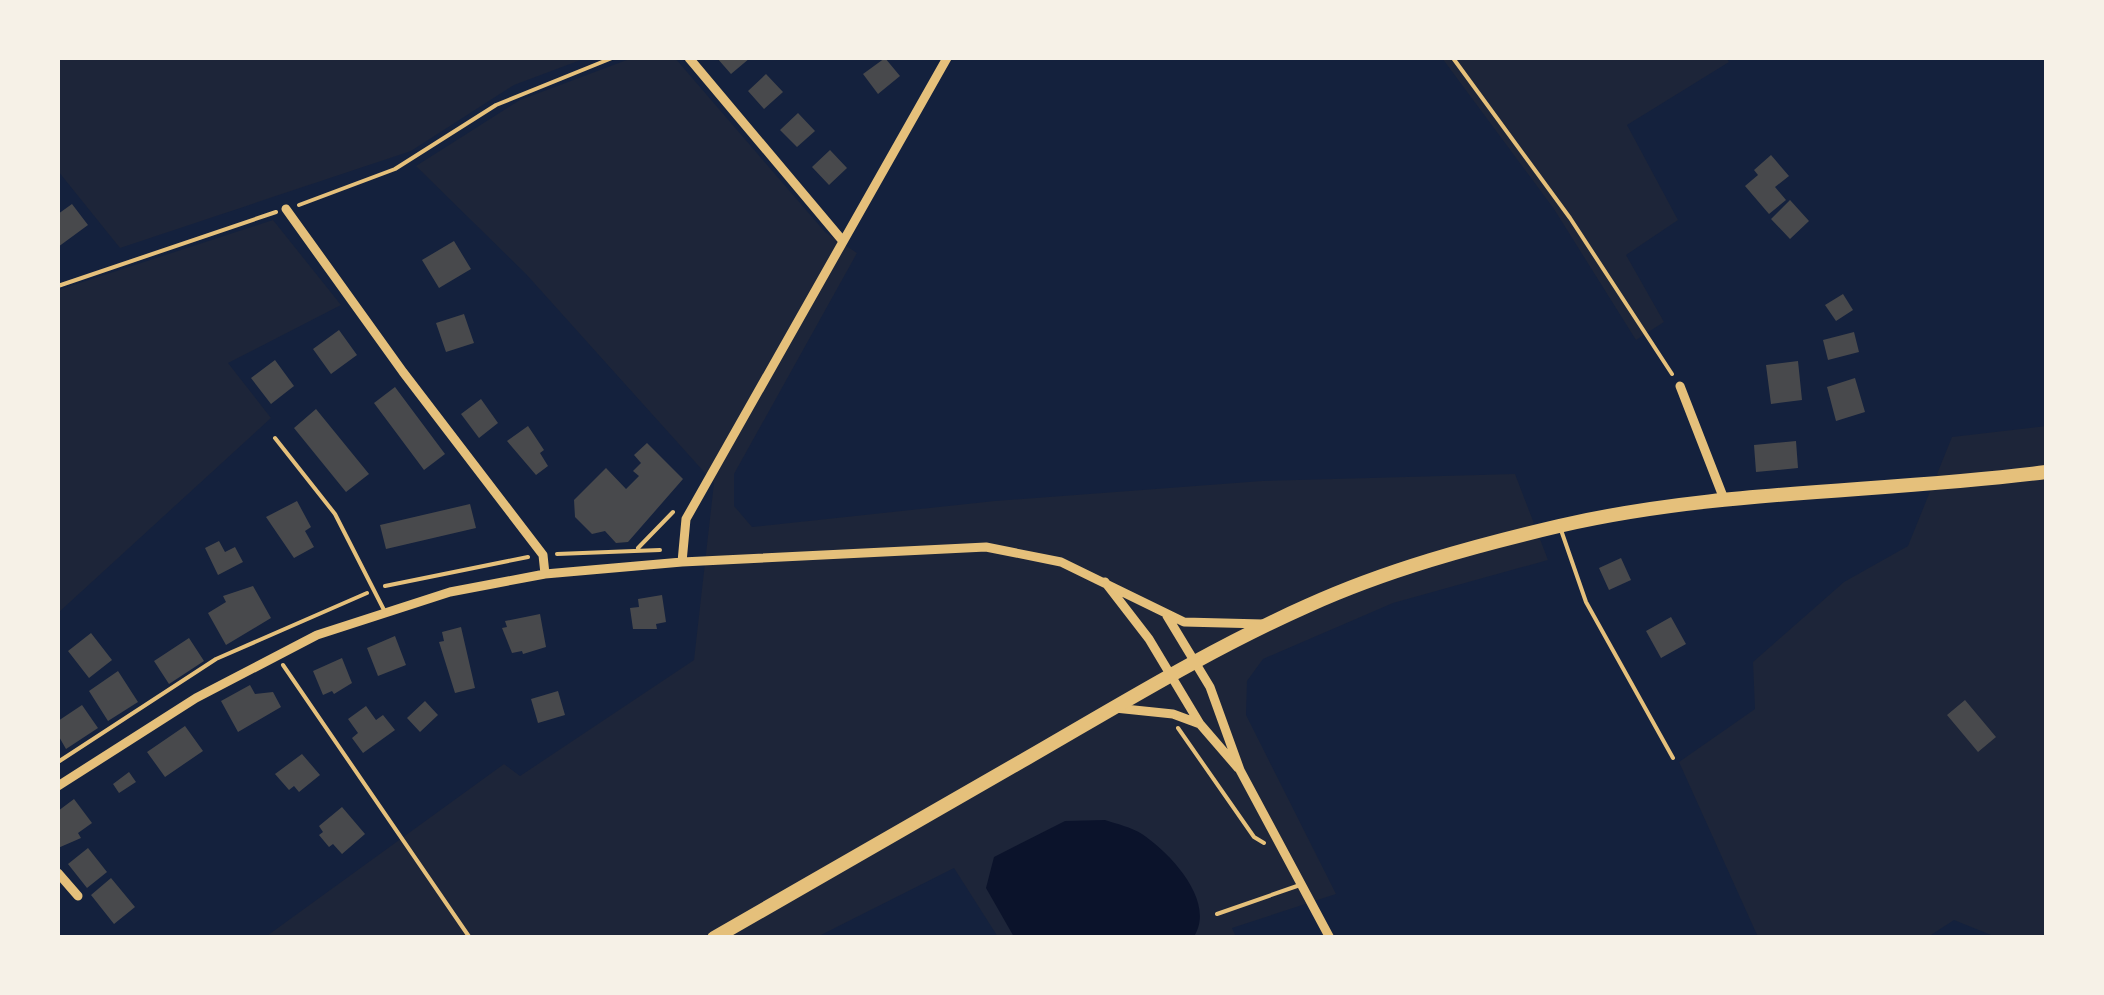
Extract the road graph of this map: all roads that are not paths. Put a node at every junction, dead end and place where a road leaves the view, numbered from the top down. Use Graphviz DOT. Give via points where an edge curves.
graph roads {
  1 [pos="689,58"];
  2 [pos="946,58"];
  3 [pos="286,209"];
  4 [pos="842,240"];
  5 [pos="1680,386"];
  6 [pos="275,438"];
  7 [pos="2046,472"];
  8 [pos="1724,499"];
  9 [pos="1560,526"];
  10 [pos="682,562"];
  11 [pos="546,574"];
  12 [pos="1101,578"];
  13 [pos="384,610"];
  14 [pos="1165,614"];
  15 [pos="1267,624"];
  16 [pos="1196,661"];
  17 [pos="1172,674"];
  18 [pos="1112,708"];
  19 [pos="1200,724"];
  20 [pos="1674,758"];
  21 [pos="1240,770"];
  22 [pos="58,786"];
  23 [pos="58,873"];
  24 [pos="1300,885"];
  25 [pos="78,896"];
  26 [pos="1217,914"];
  27 [pos="714,938"];
  28 [pos="1330,938"];
  1 -- 4 [label="street"];
  2 -- 4 [label="street"];
  3 -- 11 [label="street" via="543,555"];
  4 -- 10 [label="street" via="686,518"];
  5 -- 8 [label="street"];
  6 -- 13 [label="lane" via="335,514"];
  7 -- 8 [label="main road"];
  8 -- 9 [label="main road"];
  9 -- 15 [label="main road" via="1350,588"];
  9 -- 20 [label="lane" via="1586,602"];
  10 -- 11 [label="street"];
  10 -- 12 [label="street" via="986,547"];
  11 -- 13 [label="street"];
  12 -- 14 [label="street"];
  12 -- 17 [label="street"];
  13 -- 22 [label="street" via="275,654"];
  14 -- 15 [label="street" via="1202,624"];
  14 -- 16 [label="street"];
  15 -- 16 [label="main road"];
  16 -- 17 [label="main road"];
  16 -- 21 [label="street"];
  17 -- 18 [label="main road"];
  17 -- 19 [label="street"];
  18 -- 19 [label="street" via="1173,714"];
  18 -- 27 [label="main road"];
  19 -- 21 [label="street"];
  21 -- 24 [label="street"];
  23 -- 25 [label="street"];
  24 -- 26 [label="lane"];
  24 -- 28 [label="street"];
}
